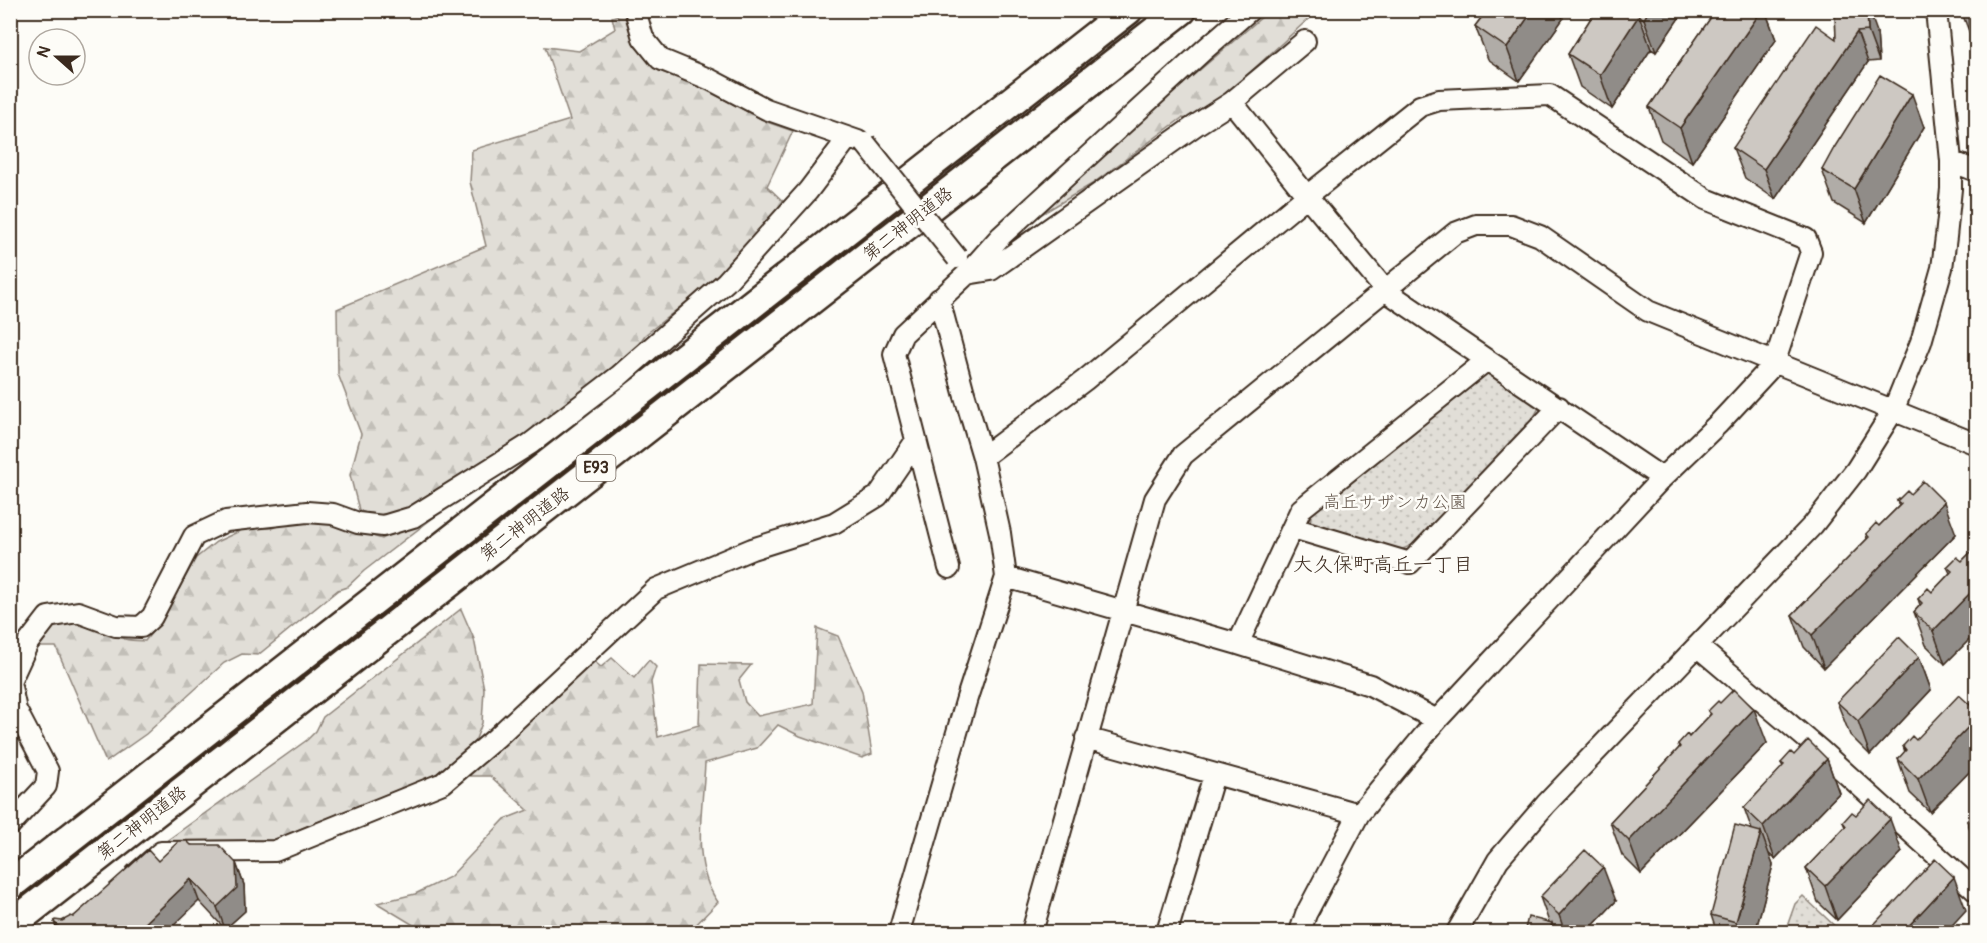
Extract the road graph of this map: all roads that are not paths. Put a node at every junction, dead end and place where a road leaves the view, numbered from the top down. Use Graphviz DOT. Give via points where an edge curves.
graph roads {
  1 [pos="635,10"];
  2 [pos="1128,10"];
  3 [pos="1182,10"];
  4 [pos="1250,10"];
  5 [pos="1936,10"];
  6 [pos="1305,41"];
  7 [pos="1233,102"];
  8 [pos="856,140"];
  9 [pos="1952,161"];
  10 [pos="1977,171"];
  11 [pos="1307,196"];
  12 [pos="962,266"];
  13 [pos="1386,291"];
  14 [pos="939,299"];
  15 [pos="1487,360"];
  16 [pos="1774,364"];
  17 [pos="1559,407"];
  18 [pos="1893,411"];
  19 [pos="915,442"];
  20 [pos="1977,444"];
  21 [pos="983,457"];
  22 [pos="1662,478"];
  23 [pos="1293,528"];
  24 [pos="949,568"];
  25 [pos="1006,577"];
  26 [pos="1123,612"];
  27 [pos="1238,644"];
  28 [pos="1697,646"];
  29 [pos="10,682"];
  30 [pos="1437,720"];
  31 [pos="1086,738"];
  32 [pos="1214,774"];
  33 [pos="1359,814"];
  34 [pos="10,825"];
  35 [pos="10,885"];
  36 [pos="119,889"];
  37 [pos="1977,891"];
  38 [pos="10,926"];
  39 [pos="899,933"];
  40 [pos="1032,933"];
  41 [pos="1167,933"];
  42 [pos="1300,933"];
  43 [pos="1457,933"];
  1 -- 8 [label="street" via="643,38 660,59 766,108"];
  2 -- 35 [label="highway, 第二神明道路 / E93"];
  3 -- 38 [label="highway, 第二神明道路 / E93"];
  4 -- 12 [label="street" via="1001,236"];
  5 -- 9 [label="street"];
  6 -- 7 [label="street"];
  7 -- 11 [label="street"];
  7 -- 12 [label="street" via="991,270"];
  8 -- 12 [label="street, bridge"];
  8 -- 29 [label="street" via="726,282 619,376 530,444 413,517 383,526 307,512 226,521 194,536 152,617 141,627 116,626 78,612 48,617 28,644"];
  9 -- 10 [label="street"];
  9 -- 18 [label="street" via="1942,268 1921,342"];
  11 -- 13 [label="street"];
  11 -- 16 [label="street" via="1420,106 1439,100 1550,95 1706,199 1806,239 1811,252"];
  11 -- 21 [label="street" via="1085,380"];
  12 -- 14 [label="street"];
  13 -- 15 [label="street"];
  13 -- 16 [label="street" via="1455,233 1476,225 1511,225 1540,236 1648,311"];
  13 -- 26 [label="street" via="1183,455 1155,499"];
  14 -- 19 [label="street" via="903,334 894,354"];
  14 -- 21 [label="street"];
  15 -- 17 [label="street"];
  15 -- 23 [label="street" via="1300,509"];
  16 -- 18 [label="street"];
  16 -- 22 [label="street"];
  17 -- 22 [label="street"];
  17 -- 23 [label="street" via="1410,563"];
  18 -- 20 [label="street"];
  18 -- 28 [label="street" via="1856,470 1814,525"];
  19 -- 24 [label="street"];
  19 -- 36 [label="street" via="878,496 834,523 752,549 656,589 443,783 275,851 161,852"];
  21 -- 25 [label="street"];
  22 -- 30 [label="street"];
  23 -- 27 [label="street"];
  25 -- 26 [label="street"];
  25 -- 39 [label="street"];
  26 -- 27 [label="street"];
  26 -- 31 [label="street"];
  27 -- 30 [label="street" via="1370,685"];
  28 -- 37 [label="street"];
  28 -- 43 [label="street" via="1505,852"];
  29 -- 34 [label="street" via="16,711 48,771 46,786"];
  30 -- 33 [label="street"];
  31 -- 32 [label="street"];
  31 -- 40 [label="street"];
  32 -- 33 [label="street"];
  32 -- 41 [label="street"];
  33 -- 42 [label="street" via="1306,914"];
}
